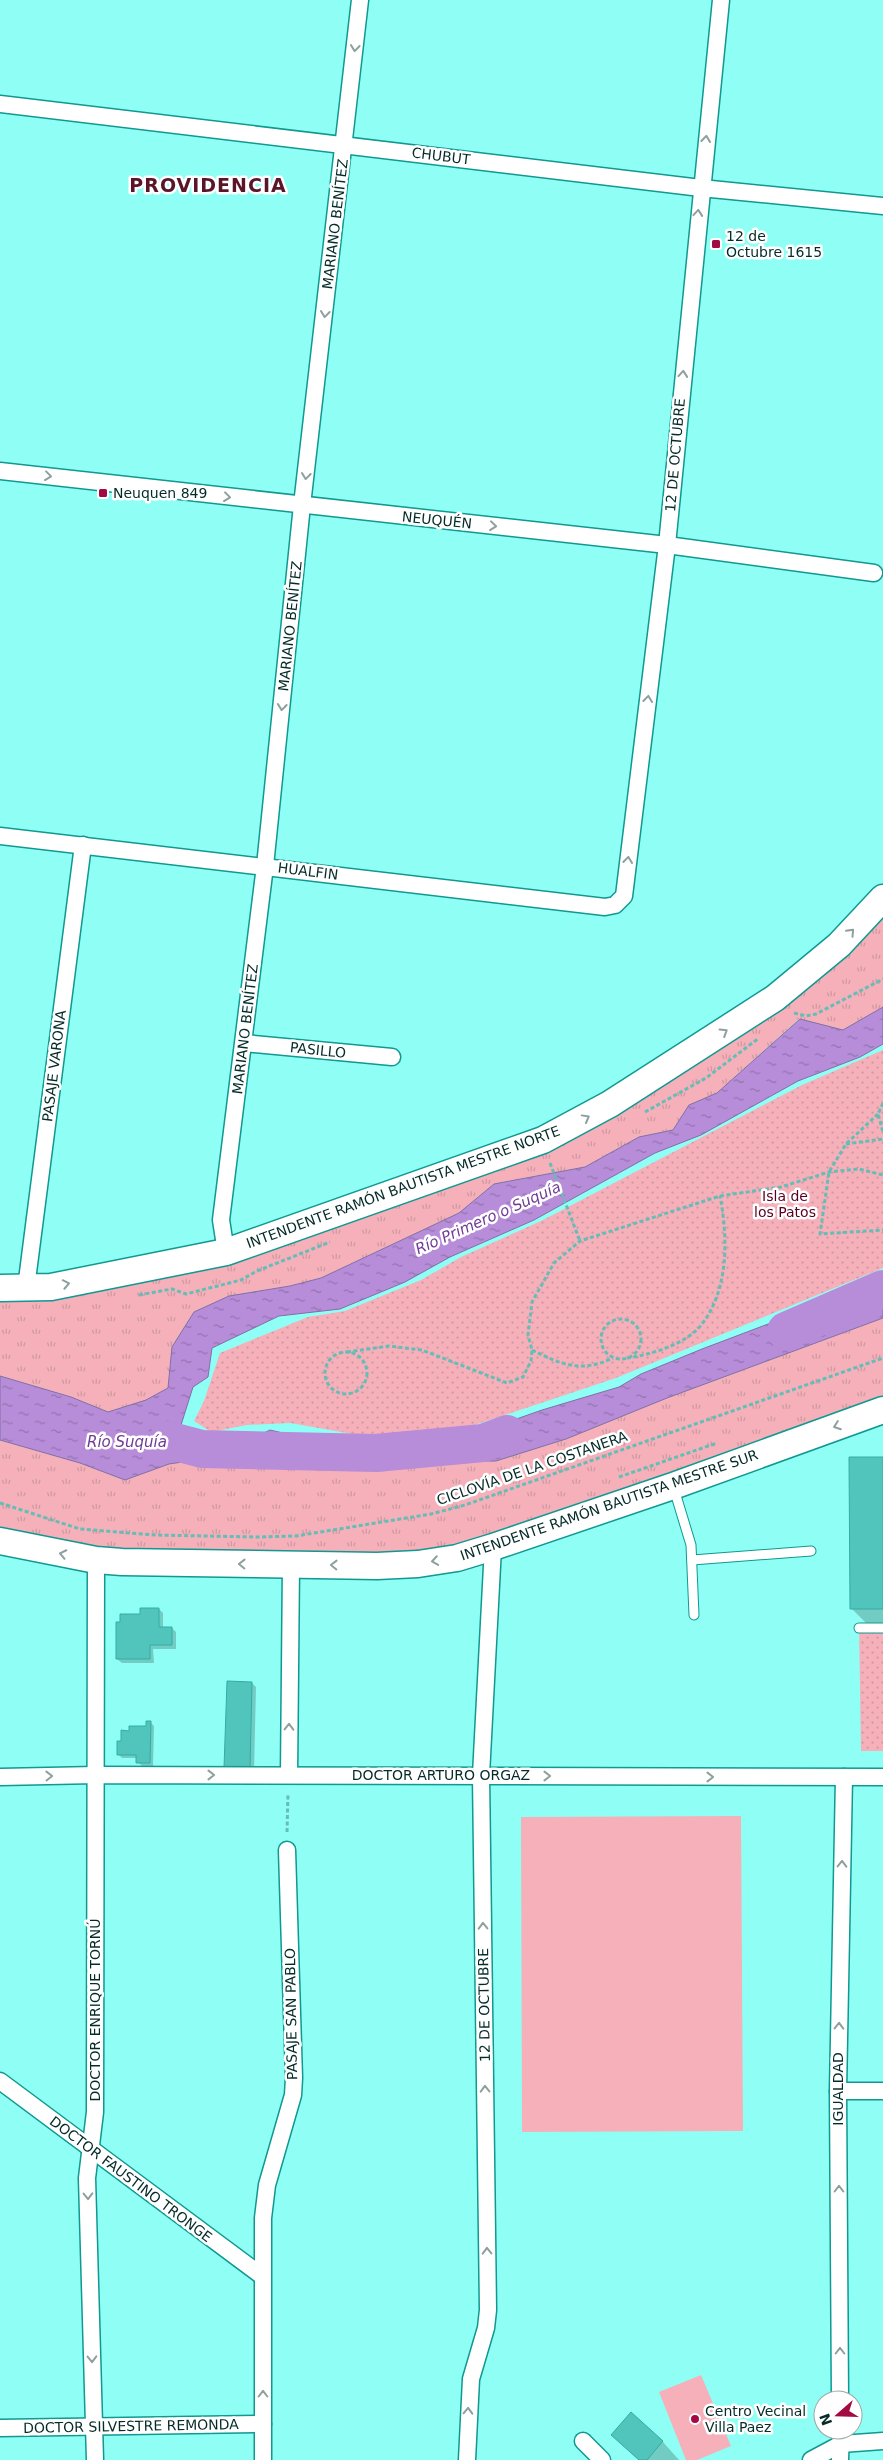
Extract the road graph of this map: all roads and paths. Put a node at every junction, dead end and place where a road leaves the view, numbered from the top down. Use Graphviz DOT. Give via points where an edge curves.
graph roads {
  1 [pos="360,0"];
  2 [pos="721,0"];
  3 [pos="0,104"];
  4 [pos="344,144"];
  5 [pos="701,188"];
  6 [pos="883,206"];
  7 [pos="0,471"];
  8 [pos="302,505"];
  9 [pos="667,545"];
  10 [pos="874,573"];
  11 [pos="0,836"];
  12 [pos="83,844"];
  13 [pos="266,866"];
  14 [pos="883,898"];
  15 [pos="615,905"];
  16 [pos="883,979"];
  17 [pos="793,1013"];
  18 [pos="244,1043"];
  19 [pos="392,1058"];
  20 [pos="883,1103"];
  21 [pos="878,1114"];
  22 [pos="883,1132"];
  23 [pos="883,1138"];
  24 [pos="846,1144"];
  25 [pos="550,1162"];
  26 [pos="829,1172"];
  27 [pos="883,1174"];
  28 [pos="720,1196"];
  29 [pos="883,1230"];
  30 [pos="580,1241"];
  31 [pos="226,1252"];
  32 [pos="0,1288"];
  33 [pos="26,1288"];
  34 [pos="532,1350"];
  35 [pos="346,1352"];
  36 [pos="614,1358"];
  37 [pos="627,1358"];
  38 [pos="883,1358"];
  39 [pos="883,1410"];
  40 [pos="719,1442"];
  41 [pos="618,1478"];
  42 [pos="673,1486"];
  43 [pos="0,1503"];
  44 [pos="0,1541"];
  45 [pos="493,1547"];
  46 [pos="811,1551"];
  47 [pos="96,1560"];
  48 [pos="692,1560"];
  49 [pos="291,1564"];
  50 [pos="694,1615"];
  51 [pos="859,1628"];
  52 [pos="883,1628"];
  53 [pos="96,1775"];
  54 [pos="482,1775"];
  55 [pos="289,1776"];
  56 [pos="0,1777"];
  57 [pos="844,1777"];
  58 [pos="883,1777"];
  59 [pos="287,1850"];
  60 [pos="0,2082"];
  61 [pos="838,2091"];
  62 [pos="883,2091"];
  63 [pos="90,2148"];
  64 [pos="262,2276"];
  65 [pos="840,2390"];
  66 [pos="263,2424"];
  67 [pos="94,2427"];
  68 [pos="0,2428"];
  69 [pos="583,2441"];
  70 [pos="883,2441"];
  71 [pos="840,2445"];
  72 [pos="95,2460"];
  73 [pos="263,2460"];
  74 [pos="467,2460"];
  75 [pos="602,2460"];
  76 [pos="811,2460"];
  1 -- 4 [label="street, MARIANO BENÍTEZ, one-way"];
  5 -- 2 [label="street, 12 DE OCTUBRE, one-way"];
  3 -- 4 [label="street, CHUBUT"];
  4 -- 5 [label="street, CHUBUT"];
  4 -- 8 [label="street, MARIANO BENÍTEZ, one-way"];
  5 -- 6 [label="street, CHUBUT"];
  9 -- 5 [label="street, 12 DE OCTUBRE, one-way"];
  7 -- 8 [label="street, NEUQUÉN, one-way"];
  8 -- 9 [label="street, NEUQUÉN, one-way"];
  8 -- 13 [label="street, MARIANO BENÍTEZ, one-way"];
  9 -- 10 [label="street, NEUQUÉN"];
  15 -- 9 [label="street, 12 DE OCTUBRE, one-way" via="624,896"];
  11 -- 12 [label="street, HUALFIN"];
  12 -- 13 [label="street, HUALFIN"];
  12 -- 33 [label="street, PASAJE VARONA"];
  13 -- 15 [label="street, HUALFIN"];
  13 -- 18 [label="street, MARIANO BENÍTEZ"];
  31 -- 14 [label="main road, INTENDENTE RAMÓN BAUTISTA MESTRE NORTE, one-way" via="543,1140 576,1123 775,998 839,945"];
  16 -- 17 [label="path" via="816,1014"];
  18 -- 19 [label="street, PASILLO"];
  18 -- 31 [label="street, MARIANO BENÍTEZ" via="221,1220"];
  20 -- 21 [label="path"];
  21 -- 22 [label="path"];
  21 -- 24 [label="path"];
  23 -- 24 [label="path"];
  24 -- 26 [label="path"];
  25 -- 30 [label="path"];
  26 -- 27 [label="path" via="859,1169"];
  26 -- 28 [label="path" via="782,1187"];
  26 -- 29 [label="path" via="820,1234"];
  28 -- 30 [label="path"];
  28 -- 37 [label="path" via="724,1257 718,1291 702,1325 678,1343 643,1356"];
  30 -- 34 [label="path" via="554,1264 532,1302 528,1335"];
  33 -- 31 [label="main road, INTENDENTE RAMÓN BAUTISTA MESTRE NORTE, one-way" via="52,1287"];
  32 -- 33 [label="main road, INTENDENTE RAMÓN BAUTISTA MESTRE NORTE"];
  34 -- 35 [label="path" via="528,1370 523,1377 507,1384 422,1350 389,1346"];
  34 -- 36 [label="path" via="571,1366 596,1366"];
  35 -- 35 [label="path" via="354,1354 365,1364 367,1378 359,1391 345,1395 328,1386 324,1372 329,1360"];
  36 -- 37 [label="path"];
  36 -- 37 [label="path" via="604,1350 602,1332 609,1322 622,1319 634,1324 640,1336 637,1350"];
  38 -- 43 [label="path, CICLOVÍA DE LA COSTANERA" via="465,1505 431,1514 296,1536 183,1536 80,1529"];
  39 -- 42 [label="main road, INTENDENTE RAMÓN BAUTISTA MESTRE SUR, one-way"];
  40 -- 41 [label="path"];
  42 -- 45 [label="main road, INTENDENTE RAMÓN BAUTISTA MESTRE SUR"];
  42 -- 48 [label="lane" via="691,1545"];
  47 -- 44 [label="main road, INTENDENTE RAMÓN BAUTISTA MESTRE SUR, one-way"];
  45 -- 49 [label="main road, INTENDENTE RAMÓN BAUTISTA MESTRE SUR, one-way" via="457,1558 418,1564"];
  45 -- 54 [label="street, 12 DE OCTUBRE"];
  46 -- 48 [label="lane"];
  49 -- 47 [label="main road, INTENDENTE RAMÓN BAUTISTA MESTRE SUR, one-way"];
  47 -- 53 [label="street, DOCTOR ENRIQUE TORNÚ"];
  48 -- 50 [label="lane"];
  55 -- 49 [label="street, one-way"];
  51 -- 52 [label="lane"];
  53 -- 55 [label="street, DOCTOR ARTURO ORGAZ, one-way"];
  56 -- 53 [label="street, DOCTOR ARTURO ORGAZ, one-way"];
  53 -- 63 [label="street, DOCTOR ENRIQUE TORNÚ" via="95,2112"];
  54 -- 55 [label="street, DOCTOR ARTURO ORGAZ"];
  54 -- 57 [label="street, DOCTOR ARTURO ORGAZ, one-way"];
  74 -- 54 [label="street, 12 DE OCTUBRE, one-way" via="471,2379 488,2310"];
  55 -- 59 [label="path"];
  57 -- 58 [label="street, DOCTOR ARTURO ORGAZ"];
  61 -- 57 [label="street, IGUALDAD, one-way"];
  59 -- 64 [label="street, PASAJE SAN PABLO" via="293,2086 267,2185"];
  60 -- 63 [label="street, DOCTOR FAUSTINO TRONGE"];
  61 -- 62 [label="street"];
  65 -- 61 [label="street, IGUALDAD, one-way"];
  63 -- 64 [label="street, DOCTOR FAUSTINO TRONGE"];
  63 -- 67 [label="street, DOCTOR ENRIQUE TORNÚ, one-way"];
  66 -- 64 [label="street, PASAJE SAN PABLO, one-way"];
  66 -- 67 [label="street, DOCTOR SILVESTRE REMONDA"];
  66 -- 73 [label="street, PASAJE SAN PABLO"];
  67 -- 68 [label="street, DOCTOR SILVESTRE REMONDA"];
  67 -- 72 [label="street, DOCTOR ENRIQUE TORNÚ"];
  69 -- 75 [label="street"];
  70 -- 71 [label="street"];
  71 -- 76 [label="street"];
}
